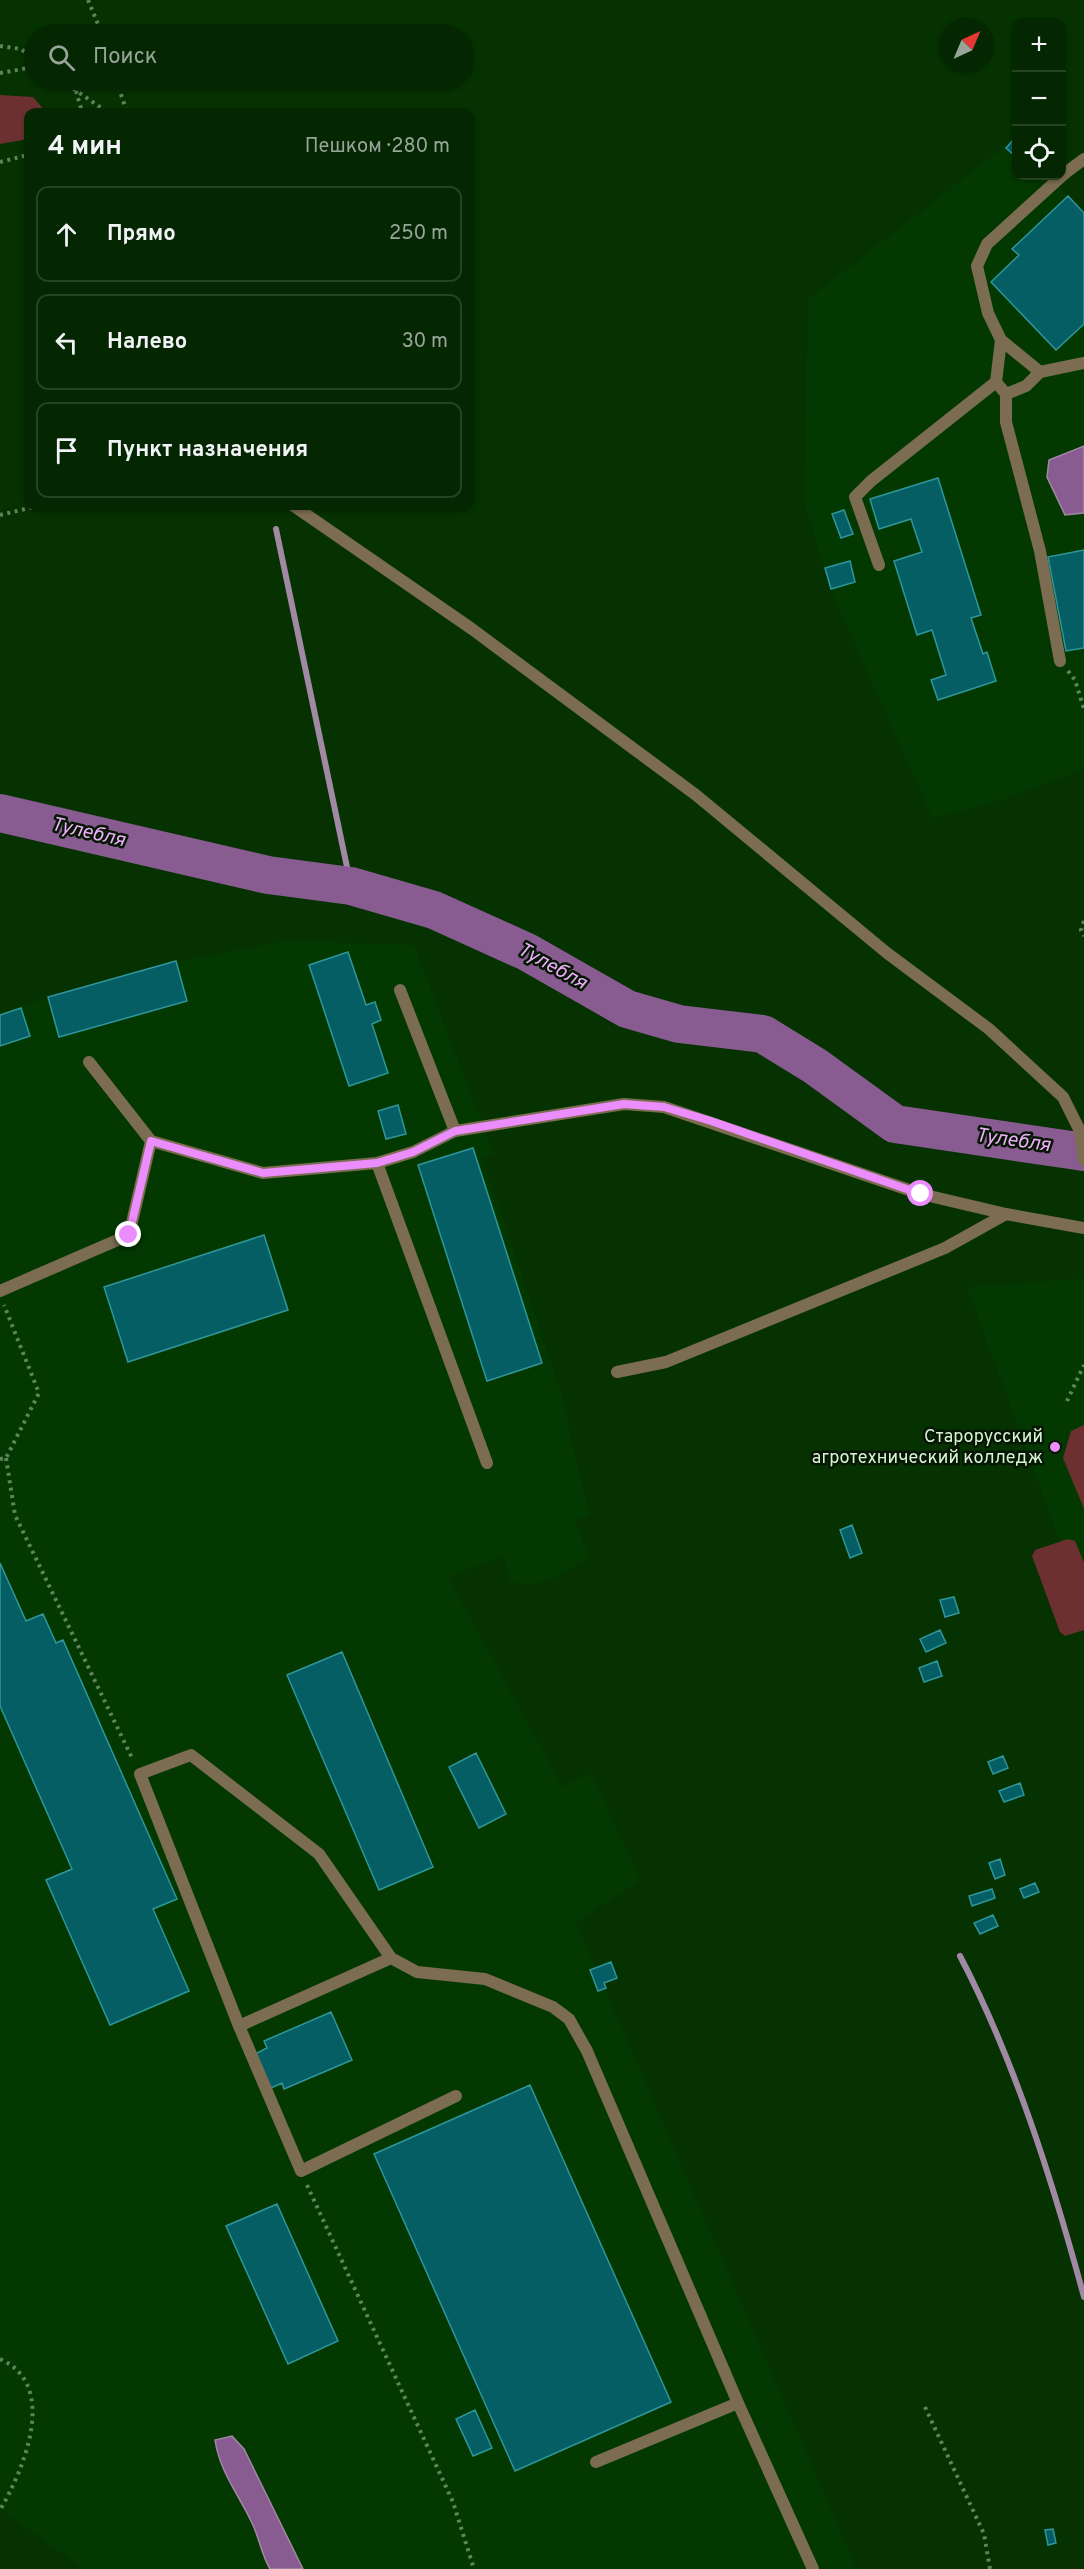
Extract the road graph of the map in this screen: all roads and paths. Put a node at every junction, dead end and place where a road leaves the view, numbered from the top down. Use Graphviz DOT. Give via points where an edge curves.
graph roads {
  1 [pos="88,0"];
  2 [pos="98,24"];
  3 [pos="0,46"];
  4 [pos="24,51"];
  5 [pos="24,69"];
  6 [pos="0,73"];
  7 [pos="119,90"];
  8 [pos="76,91"];
  9 [pos="81,108"];
  10 [pos="101,108"];
  11 [pos="126,108"];
  12 [pos="24,156"];
  13 [pos="1084,159"];
  14 [pos="0,162"];
  15 [pos="1001,340"];
  16 [pos="1084,363"];
  17 [pos="1040,372"];
  18 [pos="996,381"];
  19 [pos="1006,394"];
  20 [pos="24,509"];
  21 [pos="300,510"];
  22 [pos="0,515"];
  23 [pos="879,566"];
  24 [pos="1060,661"];
  25 [pos="1084,709"];
  26 [pos="1084,921"];
  27 [pos="1084,936"];
  28 [pos="400,990"];
  29 [pos="89,1062"];
  30 [pos="455,1131"];
  31 [pos="151,1141"];
  32 [pos="1084,1160"];
  33 [pos="377,1163"];
  34 [pos="1006,1214"];
  35 [pos="1084,1228"];
  36 [pos="0,1293"];
  37 [pos="1084,1365"];
  38 [pos="617,1372"];
  39 [pos="1067,1401"];
  40 [pos="6,1458"];
  41 [pos="0,1459"];
  42 [pos="487,1463"];
  43 [pos="140,1774"];
  44 [pos="391,1958"];
  45 [pos="239,2026"];
  46 [pos="456,2097"];
  47 [pos="301,2171"];
  48 [pos="0,2359"];
  49 [pos="738,2403"];
  50 [pos="924,2407"];
  51 [pos="596,2462"];
  52 [pos="0,2511"];
  53 [pos="474,2569"];
  54 [pos="813,2569"];
  55 [pos="990,2569"];
  1 -- 2 [label="path"];
  3 -- 4 [label="path"];
  5 -- 6 [label="path"];
  7 -- 11 [label="path"];
  8 -- 9 [label="path"];
  8 -- 10 [label="path"];
  12 -- 14 [label="path"];
  13 -- 15 [label="street" via="987,244 977,266 988,313"];
  15 -- 17 [label="street"];
  15 -- 18 [label="street"];
  16 -- 17 [label="street"];
  17 -- 19 [label="street" via="1026,386"];
  18 -- 19 [label="street"];
  18 -- 23 [label="street" via="855,497"];
  19 -- 24 [label="street" via="1006,422 1040,551"];
  20 -- 22 [label="path"];
  21 -- 32 [label="street" via="472,629 696,795 887,953 989,1029 1063,1097 1080,1131"];
  24 -- 25 [label="path" via="1075,680"];
  26 -- 27 [label="path"];
  28 -- 30 [label="street"];
  29 -- 31 [label="street"];
  30 -- 33 [label="street" via="413,1152"];
  30 -- 34 [label="street" via="624,1104 664,1107 921,1194"];
  31 -- 33 [label="street" via="263,1173"];
  31 -- 36 [label="street" via="129,1235"];
  33 -- 42 [label="street"];
  34 -- 35 [label="street"];
  34 -- 38 [label="street" via="945,1248 666,1362"];
  36 -- 40 [label="path" via="39,1393"];
  37 -- 39 [label="path"];
  40 -- 41 [label="path"];
  40 -- 43 [label="path" via="15,1515"];
  43 -- 44 [label="street" via="191,1755 319,1854"];
  43 -- 45 [label="street"];
  44 -- 45 [label="street"];
  44 -- 49 [label="street" via="417,1972 485,1979 553,2007 569,2019 587,2051"];
  45 -- 47 [label="street"];
  46 -- 47 [label="street"];
  47 -- 53 [label="path" via="453,2502"];
  48 -- 52 [label="path" via="20,2372 32,2399 31,2437 14,2487"];
  49 -- 51 [label="street"];
  49 -- 54 [label="street"];
  50 -- 55 [label="path" via="984,2534"];
}
